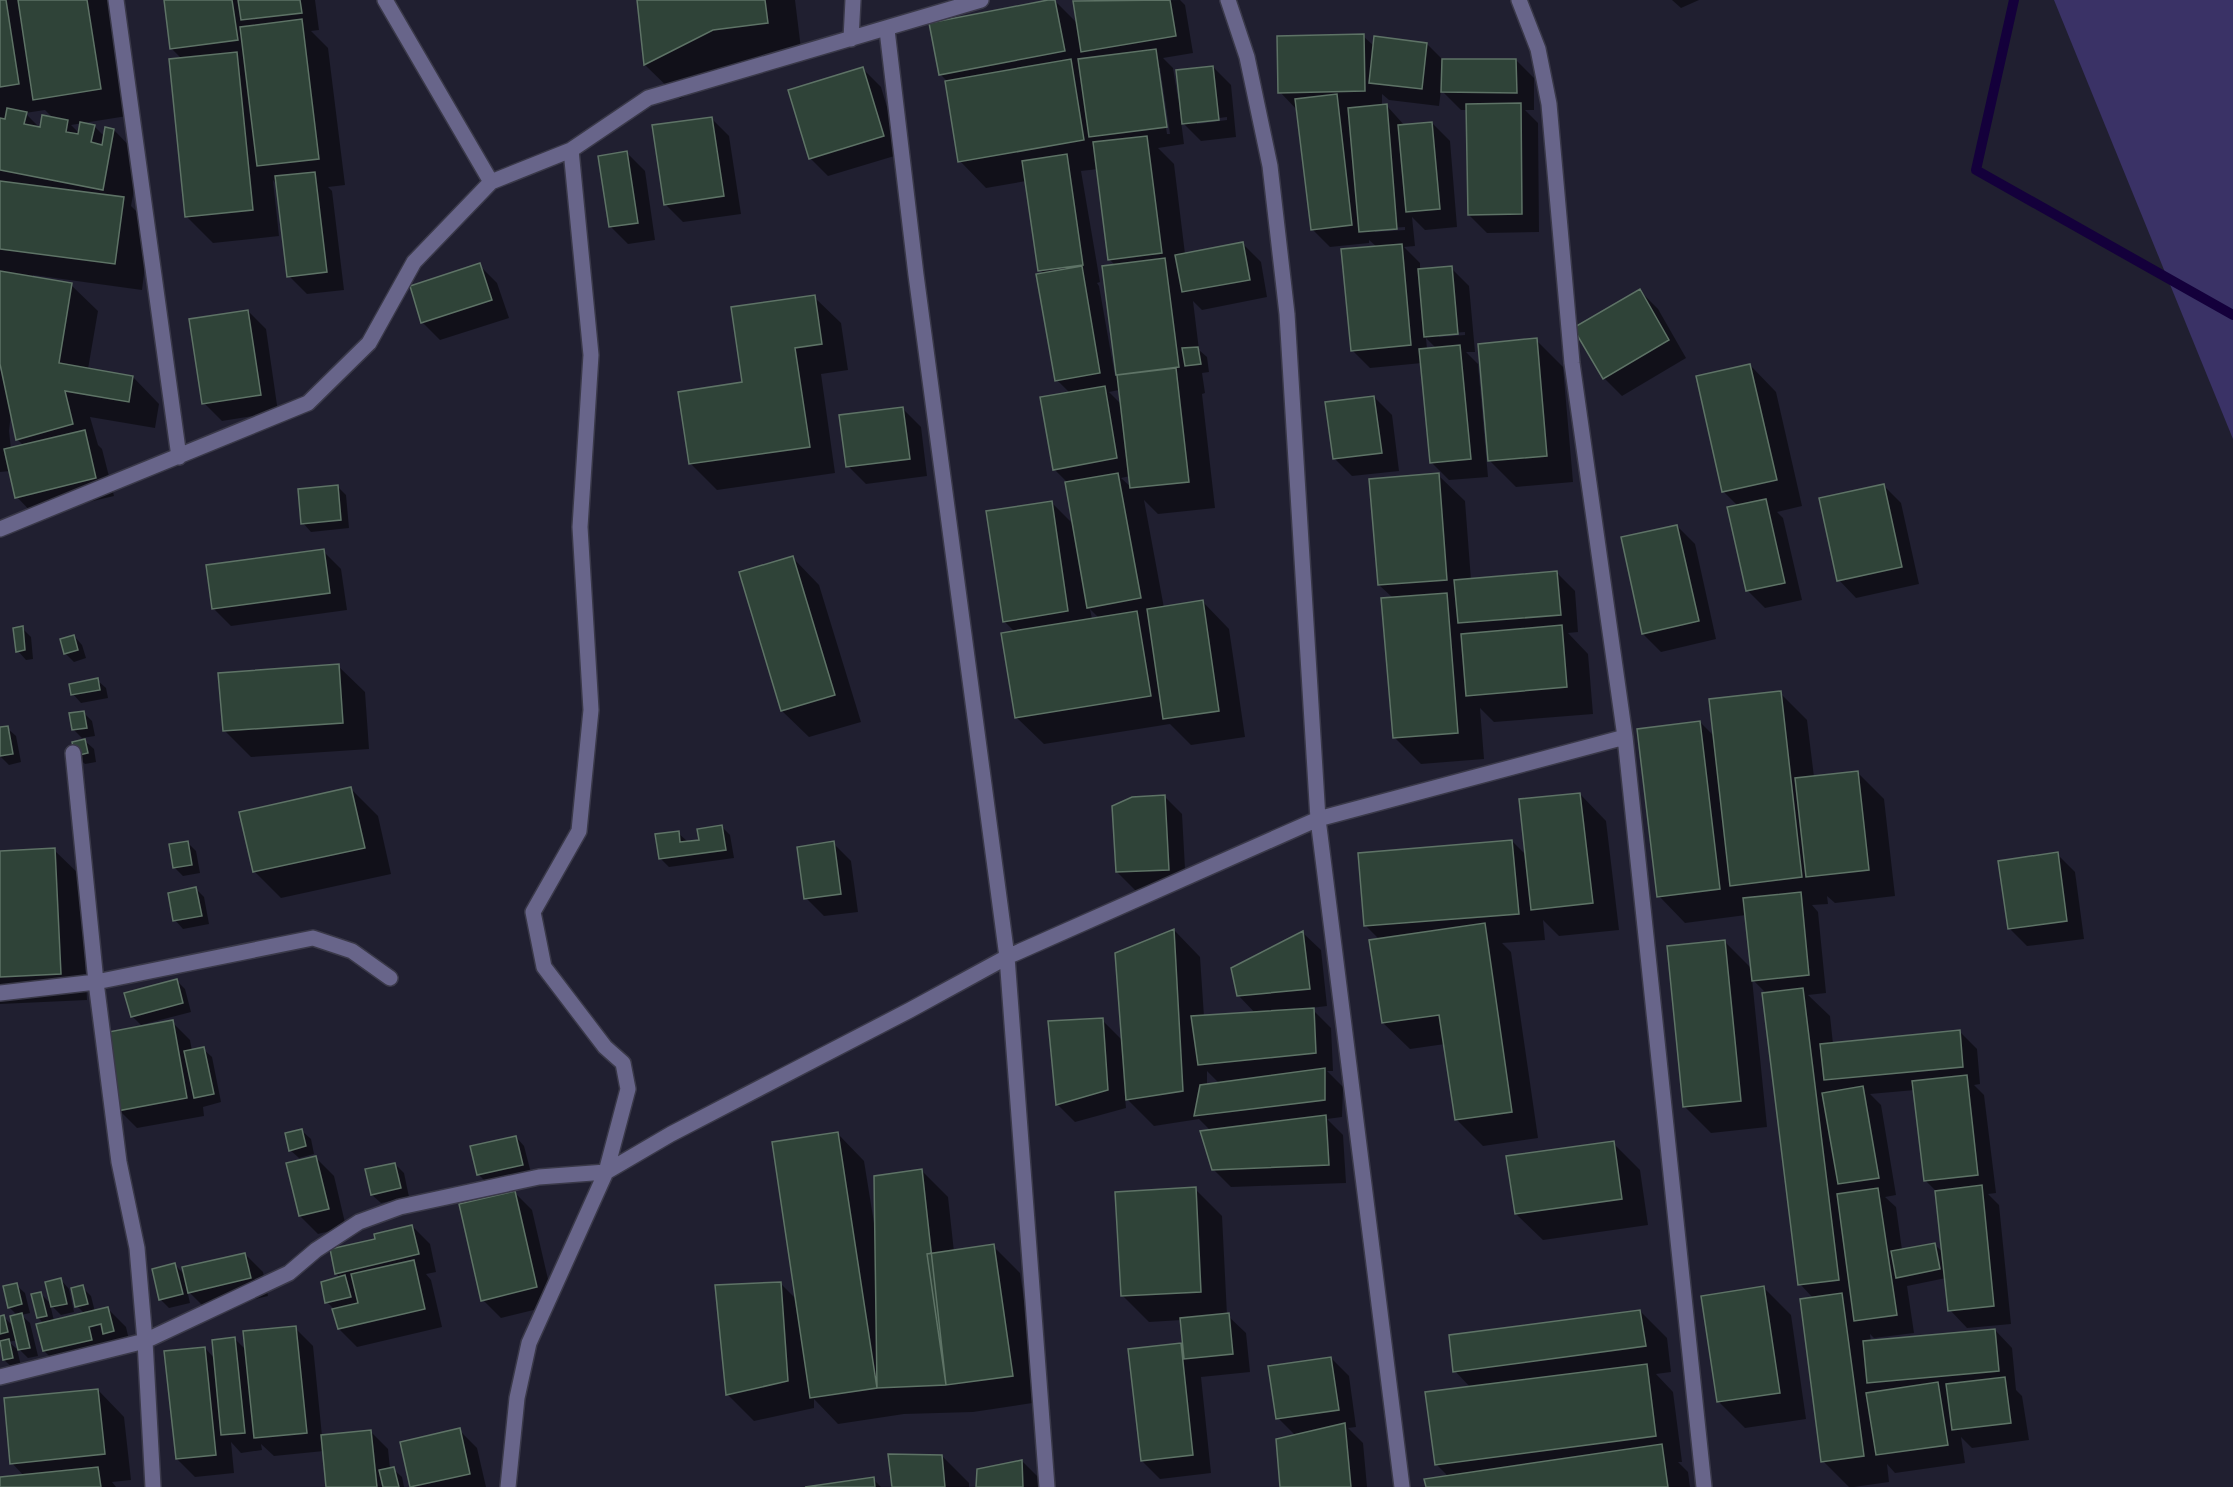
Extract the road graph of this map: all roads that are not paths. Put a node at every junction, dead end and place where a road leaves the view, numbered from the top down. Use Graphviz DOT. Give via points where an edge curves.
graph roads {
  1 [pos="116,0"];
  2 [pos="385,0"];
  3 [pos="853,0"];
  4 [pos="981,0"];
  5 [pos="1228,0"];
  6 [pos="1519,0"];
  7 [pos="887,30"];
  8 [pos="851,39"];
  9 [pos="571,150"];
  10 [pos="491,182"];
  11 [pos="179,457"];
  12 [pos="0,529"];
  13 [pos="1625,737"];
  14 [pos="73,753"];
  15 [pos="1318,819"];
  16 [pos="1007,957"];
  17 [pos="390,978"];
  18 [pos="96,982"];
  19 [pos="0,993"];
  20 [pos="606,1172"];
  21 [pos="145,1341"];
  22 [pos="0,1377"];
  23 [pos="153,1487"];
  24 [pos="508,1487"];
  25 [pos="1047,1487"];
  26 [pos="1402,1487"];
  27 [pos="1704,1487"];
  1 -- 11 [label="street"];
  2 -- 10 [label="street"];
  3 -- 8 [label="street"];
  4 -- 7 [label="street"];
  5 -- 15 [label="street" via="1247,57 1270,166 1287,314"];
  6 -- 13 [label="street" via="1538,49 1549,104 1572,363"];
  7 -- 8 [label="street"];
  7 -- 16 [label="street"];
  8 -- 9 [label="street" via="648,98"];
  9 -- 10 [label="street"];
  9 -- 20 [label="street" via="591,355 580,527 591,710 579,831 533,912 544,967 605,1047 623,1063 628,1089"];
  10 -- 11 [label="street" via="414,262 369,343 308,403"];
  11 -- 12 [label="street"];
  13 -- 15 [label="street"];
  13 -- 27 [label="street"];
  14 -- 18 [label="street"];
  15 -- 16 [label="street"];
  15 -- 26 [label="street"];
  16 -- 20 [label="street"];
  16 -- 25 [label="street"];
  17 -- 18 [label="street" via="352,951 313,938"];
  18 -- 19 [label="street"];
  18 -- 21 [label="street" via="119,1162 137,1248"];
  20 -- 21 [label="street" via="539,1177 389,1211 359,1222 280,1278"];
  20 -- 24 [label="street" via="529,1343 517,1398"];
  21 -- 22 [label="street"];
  21 -- 23 [label="street"];
}
